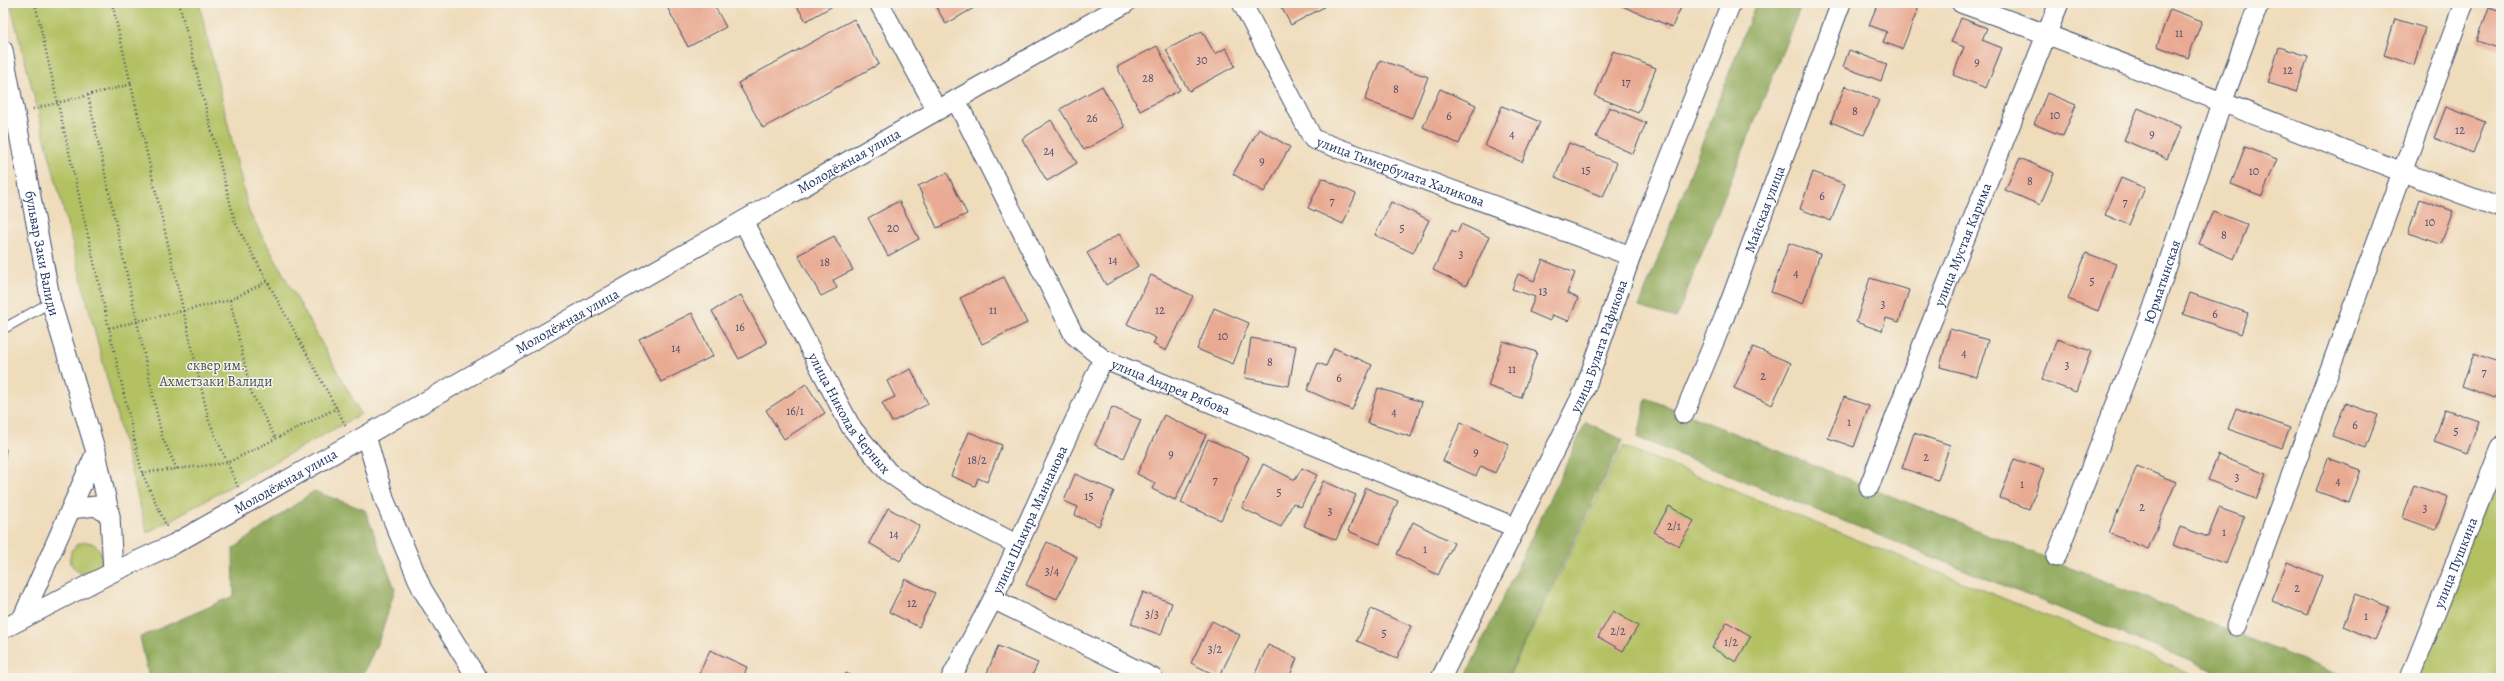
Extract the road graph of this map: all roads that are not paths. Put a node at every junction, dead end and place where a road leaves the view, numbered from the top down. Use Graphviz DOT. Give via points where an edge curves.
graph roads {
  1 [pos="879,3"];
  2 [pos="1126,3"];
  3 [pos="1242,3"];
  4 [pos="1731,3"];
  5 [pos="1841,3"];
  6 [pos="1961,3"];
  7 [pos="2059,3"];
  8 [pos="2259,3"];
  9 [pos="2464,3"];
  10 [pos="2049,34"];
  11 [pos="3,50"];
  12 [pos="956,100"];
  13 [pos="2222,103"];
  14 [pos="937,110"];
  15 [pos="2402,173"];
  16 [pos="2501,208"];
  17 [pos="743,221"];
  18 [pos="1631,256"];
  19 [pos="51,302"];
  20 [pos="3,329"];
  21 [pos="1103,359"];
  22 [pos="1684,414"];
  23 [pos="361,439"];
  24 [pos="2501,447"];
  25 [pos="96,452"];
  26 [pos="1868,487"];
  27 [pos="71,509"];
  28 [pos="110,516"];
  29 [pos="1517,528"];
  30 [pos="1018,545"];
  31 [pos="2056,557"];
  32 [pos="45,566"];
  33 [pos="113,572"];
  34 [pos="67,596"];
  35 [pos="993,599"];
  36 [pos="22,619"];
  37 [pos="2236,626"];
  38 [pos="3,629"];
  39 [pos="477,678"];
  40 [pos="951,678"];
  41 [pos="1153,678"];
  42 [pos="1441,678"];
  43 [pos="2410,678"];
  1 -- 14 [label="street"];
  2 -- 12 [label="street, Молодёжная улица"];
  3 -- 18 [label="street, улица Тимербулата Халикова" via="1313,138"];
  4 -- 18 [label="street, улица Булата Рафикова"];
  5 -- 22 [label="street, Майская улица" via="1724,318"];
  6 -- 10 [label="street"];
  7 -- 10 [label="street, улица Мустая Карима"];
  8 -- 13 [label="street, Юрматынская"];
  9 -- 15 [label="street"];
  10 -- 13 [label="street"];
  10 -- 26 [label="street, улица Мустая Карима" via="1922,346"];
  11 -- 19 [label="street, бульвар Заки Валиди"];
  12 -- 14 [label="street, Молодёжная улица"];
  12 -- 21 [label="street, улица Андрея Рябова" via="1074,335"];
  13 -- 15 [label="street"];
  13 -- 31 [label="street, Юрматынская" via="2150,318"];
  14 -- 17 [label="street, Молодёжная улица"];
  15 -- 16 [label="street"];
  15 -- 37 [label="street"];
  17 -- 23 [label="street, Молодёжная улица"];
  17 -- 30 [label="street, улица Николая Черных" via="851,427 884,466 922,495"];
  18 -- 29 [label="street, улица Булата Рафикова" via="1585,389"];
  19 -- 20 [label="lane"];
  19 -- 25 [label="street, бульвар Заки Валиди"];
  21 -- 29 [label="street, улица Андрея Рябова"];
  21 -- 30 [label="street, улица Шакира Маннанова"];
  23 -- 33 [label="street, Молодёжная улица" via="174,544"];
  23 -- 39 [label="street" via="422,589"];
  24 -- 43 [label="street, улица Пушкина"];
  25 -- 27 [label="street"];
  25 -- 28 [label="street, бульвар Заки Валиди"];
  27 -- 28 [label="street" via="96,506"];
  27 -- 32 [label="street"];
  28 -- 33 [label="street, бульвар Заки Валиди"];
  29 -- 42 [label="street, улица Булата Рафикова"];
  30 -- 35 [label="street, улица Шакира Маннанова"];
  32 -- 34 [label="street" via="47,586"];
  32 -- 36 [label="street"];
  33 -- 34 [label="street, Молодёжная улица"];
  34 -- 36 [label="street, Молодёжная улица"];
  35 -- 40 [label="street, улица Шакира Маннанова"];
  35 -- 41 [label="street"];
  36 -- 38 [label="street, Молодёжная улица"];
}
